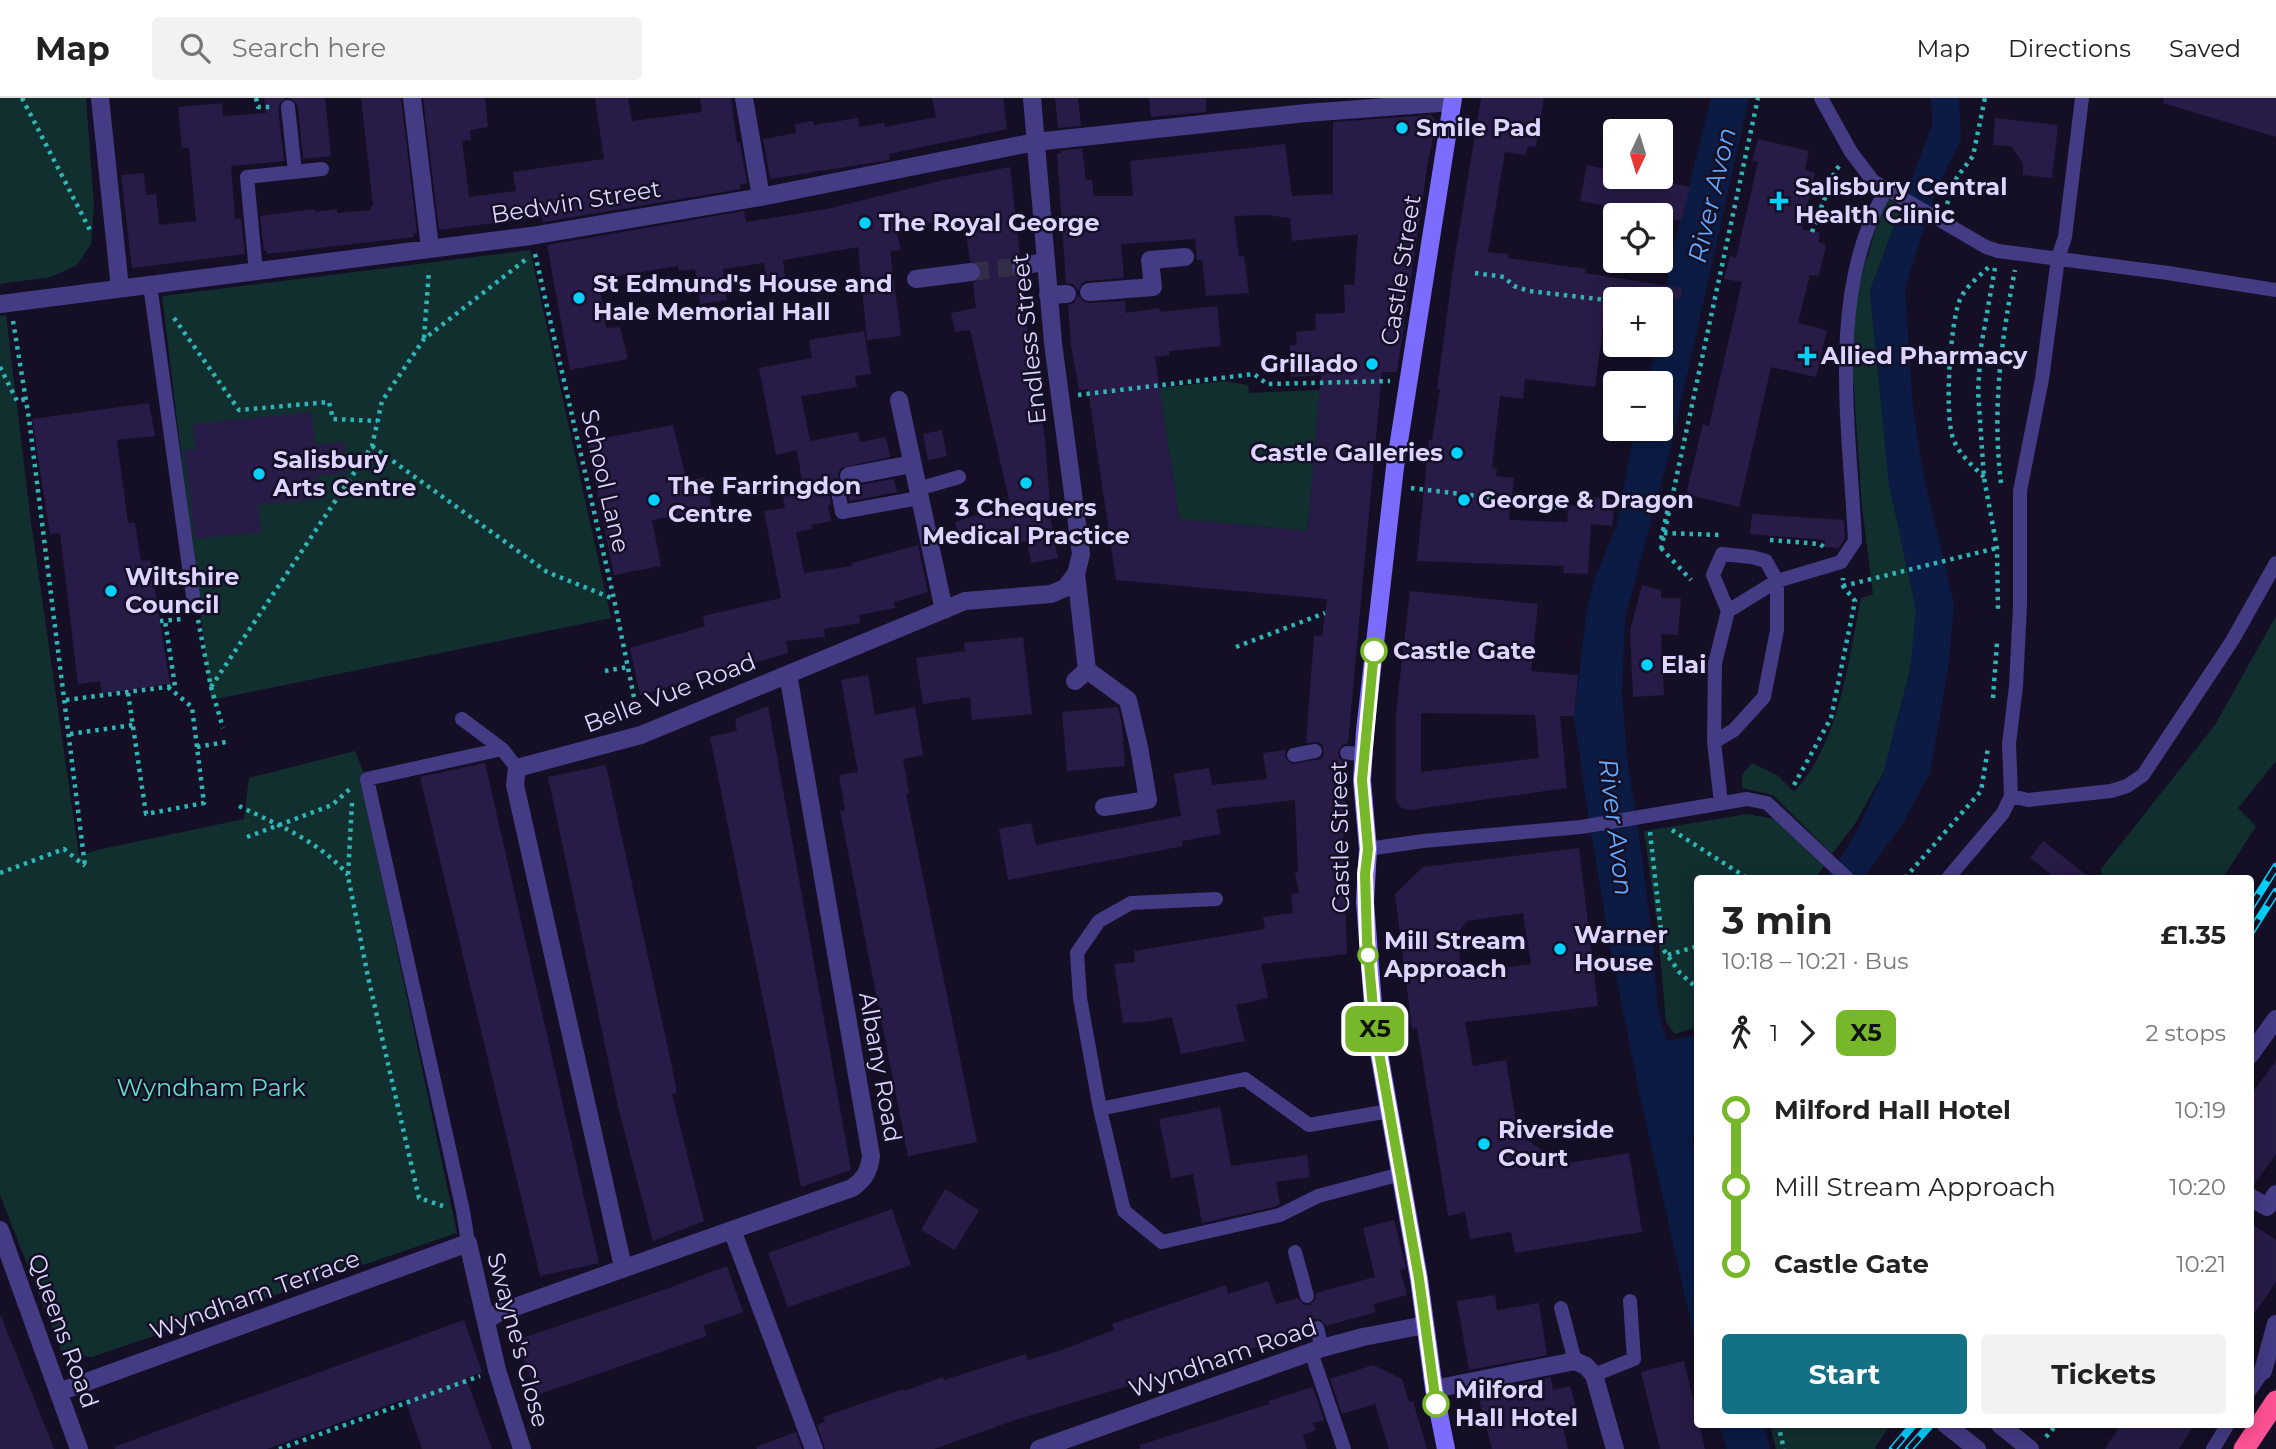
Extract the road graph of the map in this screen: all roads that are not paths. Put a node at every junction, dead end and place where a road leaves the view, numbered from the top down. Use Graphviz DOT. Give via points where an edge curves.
graph roads {
  1 [pos="100,98"];
  2 [pos="412,98"];
  3 [pos="744,98"];
  4 [pos="1031,98"];
  5 [pos="1821,98"];
  6 [pos="2082,98"];
  7 [pos="1452,100"];
  8 [pos="288,107"];
  9 [pos="1035,142"];
  10 [pos="322,169"];
  11 [pos="295,172"];
  12 [pos="1879,186"];
  13 [pos="761,197"];
  14 [pos="430,248"];
  15 [pos="1185,257"];
  16 [pos="2058,258"];
  17 [pos="1044,262"];
  18 [pos="1021,266"];
  19 [pos="971,271"];
  20 [pos="256,272"];
  21 [pos="916,279"];
  22 [pos="150,285"];
  23 [pos="120,288"];
  24 [pos="2276,290"];
  25 [pos="1089,292"];
  26 [pos="1067,294"];
  27 [pos="1048,295"];
  28 [pos="5,303"];
  29 [pos="899,400"];
  30 [pos="912,464"];
  31 [pos="959,477"];
  32 [pos="844,484"];
  33 [pos="918,493"];
  34 [pos="2276,563"];
  35 [pos="1076,574"];
  36 [pos="1777,582"];
  37 [pos="194,603"];
  38 [pos="944,610"];
  39 [pos="1728,611"];
  40 [pos="788,674"];
  41 [pos="462,719"];
  42 [pos="1714,743"];
  43 [pos="502,749"];
  44 [pos="1315,751"];
  45 [pos="1294,755"];
  46 [pos="517,768"];
  47 [pos="2011,796"];
  48 [pos="1721,803"];
  49 [pos="1104,807"];
  50 [pos="1368,849"];
  51 [pos="1844,875"];
  52 [pos="1951,875"];
  53 [pos="1216,900"];
  54 [pos="2276,1020"];
  55 [pos="2254,1050"];
  56 [pos="1100,1109"];
  57 [pos="1389,1111"];
  58 [pos="1401,1174"];
  59 [pos="2276,1194"];
  60 [pos="2254,1200"];
  61 [pos="0,1230"];
  62 [pos="732,1230"];
  63 [pos="468,1243"];
  64 [pos="1295,1252"];
  65 [pos="623,1267"];
  66 [pos="1307,1296"];
  67 [pos="1630,1301"];
  68 [pos="1561,1308"];
  69 [pos="487,1320"];
  70 [pos="2276,1324"];
  71 [pos="1425,1325"];
  72 [pos="1317,1328"];
  73 [pos="1317,1350"];
  74 [pos="1575,1361"];
  75 [pos="2263,1371"];
  76 [pos="1594,1375"];
  77 [pos="2254,1384"];
  78 [pos="1434,1389"];
  79 [pos="59,1392"];
  80 [pos="2276,1401"];
  81 [pos="1950,1428"];
  82 [pos="2006,1428"];
  83 [pos="2226,1428"];
  84 [pos="1060,1446"];
  85 [pos="2036,1446"];
  86 [pos="79,1449"];
  87 [pos="522,1449"];
  88 [pos="814,1449"];
  89 [pos="1039,1449"];
  90 [pos="1344,1449"];
  91 [pos="1446,1449"];
  92 [pos="1615,1449"];
  93 [pos="1977,1449"];
  94 [pos="2213,1449"];
  95 [pos="2244,1449"];
  1 -- 23 [label="street"];
  2 -- 14 [label="street"];
  3 -- 13 [label="street"];
  4 -- 9 [label="street, Endless Street"];
  5 -- 12 [label="lane" via="1865,174"];
  6 -- 16 [label="lane" via="2065,237"];
  7 -- 9 [label="street, Bedwin Street"];
  7 -- 50 [label="street, Castle Street" via="1355,753"];
  8 -- 11 [label="lane"];
  9 -- 13 [label="street, Bedwin Street"];
  9 -- 17 [label="street, Endless Street"];
  10 -- 11 [label="lane"];
  11 -- 20 [label="lane" via="247,177"];
  12 -- 16 [label="lane" via="1938,214 1986,247"];
  12 -- 36 [label="lane" via="1882,197 1854,276 1845,353 1855,541 1841,562"];
  13 -- 14 [label="street, Bedwin Street" via="533,244"];
  14 -- 20 [label="street, Bedwin Street"];
  15 -- 25 [label="street" via="1150,260 1153,288"];
  16 -- 24 [label="lane"];
  16 -- 47 [label="lane" via="2042,379 2020,491 2020,605 2009,744"];
  17 -- 18 [label="street"];
  17 -- 27 [label="street, Endless Street"];
  19 -- 21 [label="street"];
  20 -- 22 [label="street, Bedwin Street"];
  22 -- 23 [label="street, Bedwin Street"];
  22 -- 37 [label="lane"];
  23 -- 28 [label="street, Bedwin Street"];
  26 -- 27 [label="street"];
  27 -- 35 [label="street, Endless Street" via="1081,554"];
  29 -- 30 [label="street"];
  30 -- 32 [label="street"];
  30 -- 33 [label="street"];
  31 -- 33 [label="lane"];
  32 -- 33 [label="lane" via="842,512"];
  33 -- 38 [label="street"];
  34 -- 47 [label="lane" via="2232,640 2143,775 2111,790 2028,800"];
  35 -- 38 [label="street, Belle Vue Road" via="1066,588 1051,594 965,601"];
  35 -- 49 [label="street, Endless Street" via="1081,675 1128,700 1148,800"];
  36 -- 39 [label="lane"];
  36 -- 39 [label="lane" via="1766,561 1721,554 1713,575"];
  36 -- 42 [label="lane" via="1777,630 1764,697 1734,730"];
  38 -- 40 [label="street, Belle Vue Road"];
  39 -- 42 [label="lane" via="1715,663"];
  40 -- 46 [label="street, Belle Vue Road" via="621,743"];
  40 -- 62 [label="street, Albany Road" via="871,1156 863,1180 852,1188"];
  41 -- 43 [label="lane"];
  42 -- 48 [label="lane"];
  43 -- 46 [label="lane"];
  43 -- 63 [label="lane" via="368,779"];
  44 -- 45 [label="lane"];
  46 -- 65 [label="street" via="515,785"];
  47 -- 52 [label="lane" via="2003,813"];
  48 -- 50 [label="lane" via="1581,827"];
  48 -- 51 [label="lane" via="1747,799 1767,803"];
  50 -- 57 [label="street, Castle Street" via="1368,952"];
  53 -- 56 [label="lane" via="1131,903 1099,921 1077,953 1080,998"];
  54 -- 55 [label="street"];
  56 -- 57 [label="lane" via="1245,1079 1309,1125"];
  56 -- 58 [label="lane" via="1124,1211 1162,1241 1280,1215 1318,1196"];
  57 -- 58 [label="street, Castle Street"];
  58 -- 71 [label="street, Castle Street"];
  59 -- 60 [label="street" via="2267,1208"];
  61 -- 79 [label="street, Queens Road"];
  62 -- 65 [label="street"];
  62 -- 88 [label="street"];
  63 -- 69 [label="street, Swayne's Close"];
  63 -- 79 [label="street, Wyndham Terrace"];
  64 -- 66 [label="lane"];
  65 -- 69 [label="street"];
  67 -- 76 [label="lane" via="1634,1359"];
  68 -- 74 [label="lane"];
  69 -- 87 [label="street, Swayne's Close"];
  70 -- 75 [label="street"];
  71 -- 73 [label="street, Wyndham Road"];
  71 -- 78 [label="street, Castle Street"];
  72 -- 73 [label="lane"];
  73 -- 84 [label="street, Wyndham Road"];
  73 -- 90 [label="lane"];
  74 -- 76 [label="street"];
  74 -- 78 [label="street"];
  75 -- 77 [label="lane"];
  76 -- 92 [label="street"];
  78 -- 91 [label="street, Castle Street"];
  79 -- 86 [label="street, Queens Road"];
  80 -- 95 [label="highway"];
  81 -- 93 [label="street"];
  82 -- 85 [label="street"];
  83 -- 94 [label="lane"];
  84 -- 89 [label="street, Wyndham Road"];
}
